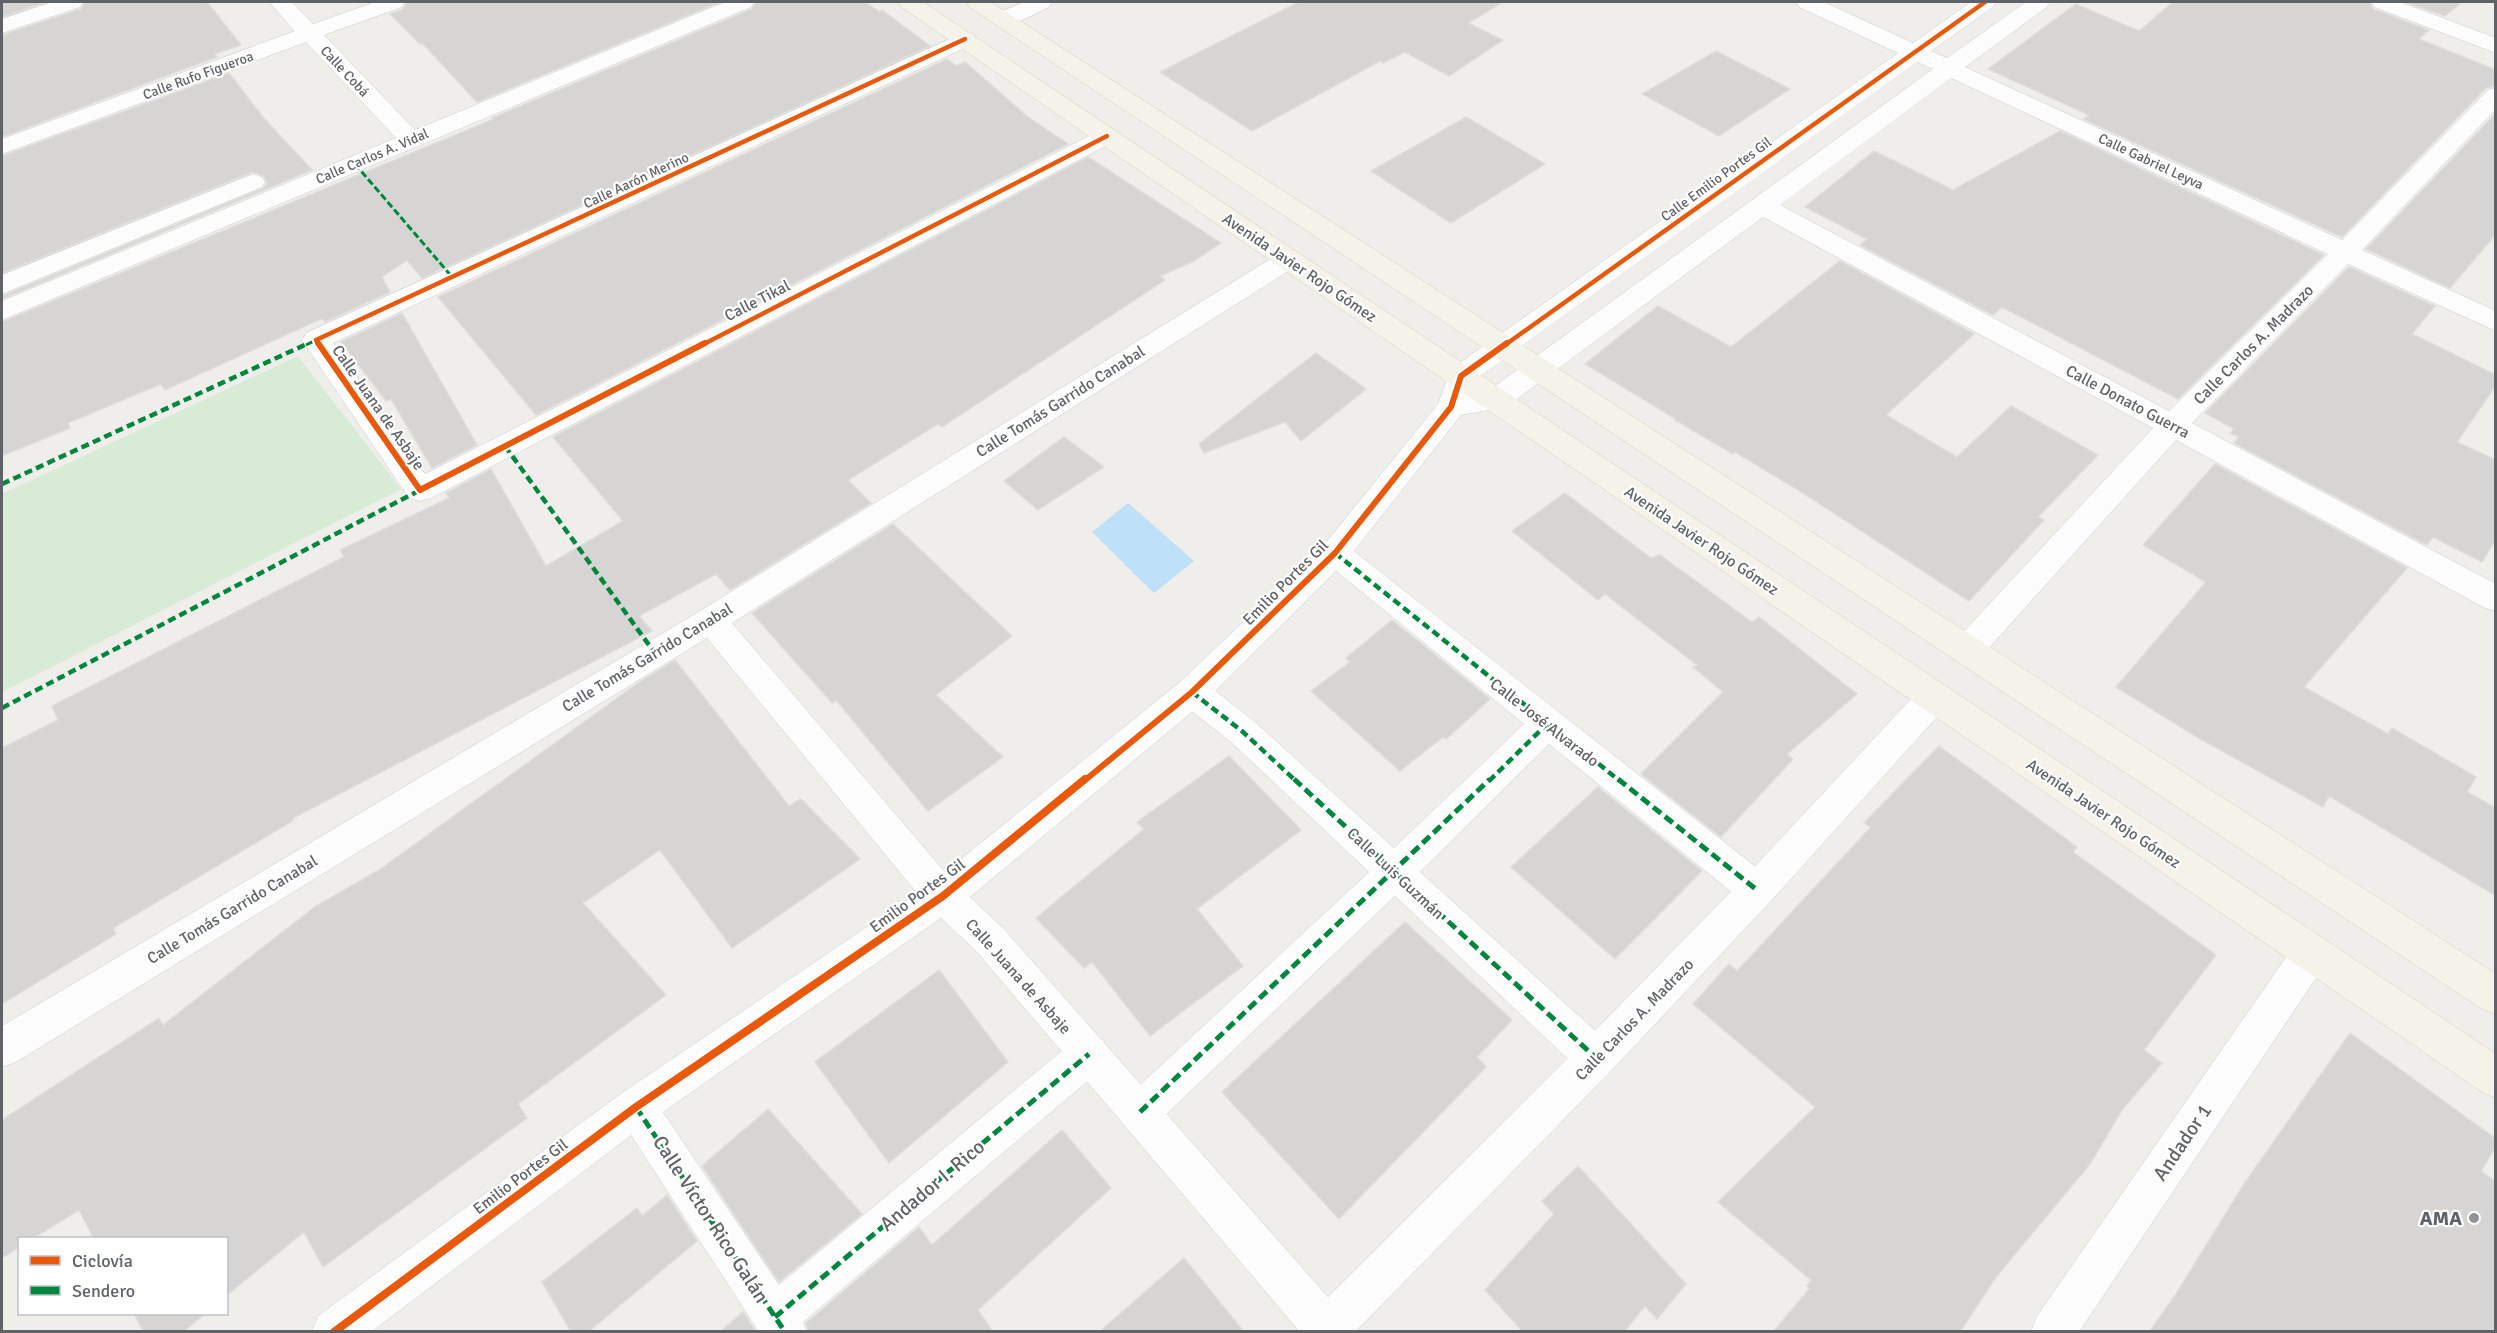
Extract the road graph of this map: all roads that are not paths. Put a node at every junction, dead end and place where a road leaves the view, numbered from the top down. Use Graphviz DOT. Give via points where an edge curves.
graph roads {
  1 [pos="72,2"];
  2 [pos="280,2"];
  3 [pos="394,2"];
  4 [pos="697,2"];
  5 [pos="743,2"];
  6 [pos="909,2"];
  7 [pos="977,2"];
  8 [pos="1041,2"];
  9 [pos="1806,2"];
  10 [pos="1985,2"];
  11 [pos="2039,2"];
  12 [pos="2382,2"];
  13 [pos="1004,19"];
  14 [pos="2,26"];
  15 [pos="310,33"];
  16 [pos="965,39"];
  17 [pos="2496,46"];
  18 [pos="1914,52"];
  19 [pos="1949,67"];
  20 [pos="2496,95"];
  21 [pos="403,132"];
  22 [pos="1107,136"];
  23 [pos="2,147"];
  24 [pos="1761,205"];
  25 [pos="2346,251"];
  26 [pos="1289,259"];
  27 [pos="2,285"];
  28 [pos="2,311"];
  29 [pos="2496,322"];
  30 [pos="316,340"];
  31 [pos="1503,346"];
  32 [pos="1538,369"];
  33 [pos="1456,392"];
  34 [pos="1496,400"];
  35 [pos="2172,425"];
  36 [pos="420,490"];
  37 [pos="1335,553"];
  38 [pos="2496,599"];
  39 [pos="711,620"];
  40 [pos="1967,650"];
  41 [pos="1192,692"];
  42 [pos="1934,697"];
  43 [pos="1548,724"];
  44 [pos="1395,872"];
  45 [pos="1757,890"];
  46 [pos="943,896"];
  47 [pos="2311,953"];
  48 [pos="2496,996"];
  49 [pos="2,1048"];
  50 [pos="1089,1053"];
  51 [pos="1596,1058"];
  52 [pos="2496,1078"];
  53 [pos="636,1107"];
  54 [pos="1140,1112"];
  55 [pos="780,1324"];
  56 [pos="1327,1330"];
  57 [pos="334,1332"];
  58 [pos="2053,1332"];
  1 -- 14 [label="street"];
  2 -- 15 [label="street, Calle Cobá"];
  3 -- 15 [label="street, Calle Rufo Figueroa"];
  4 -- 21 [label="street, Calle Carlos A. Vidal"];
  5 -- 21 [label="street, Calle Carlos A. Vidal"];
  6 -- 16 [label="main road, Avenida Javier Rojo Gómez"];
  7 -- 13 [label="main road"];
  8 -- 13 [label="street"];
  9 -- 18 [label="street, Calle Gabriel Leyva"];
  10 -- 18 [label="street, Calle Emilio Portes Gil"];
  11 -- 19 [label="street"];
  12 -- 17 [label="street"];
  13 -- 31 [label="main road"];
  15 -- 21 [label="street, Calle Cobá"];
  15 -- 23 [label="street, Calle Rufo Figueroa"];
  16 -- 22 [label="main road, Avenida Javier Rojo Gómez"];
  16 -- 30 [label="street, Calle Aarón Merino"];
  18 -- 19 [label="street, Calle Gabriel Leyva"];
  18 -- 31 [label="street, Calle Emilio Portes Gil"];
  19 -- 24 [label="street"];
  19 -- 25 [label="street, Calle Gabriel Leyva"];
  20 -- 25 [label="street, Calle Carlos A. Madrazo"];
  21 -- 27 [label="street, Calle Carlos A. Vidal"];
  21 -- 28 [label="street, Calle Carlos A. Vidal"];
  22 -- 26 [label="main road, Avenida Javier Rojo Gómez"];
  22 -- 36 [label="street, Calle Tikal"];
  24 -- 32 [label="street"];
  24 -- 35 [label="street, Calle Donato Guerra"];
  25 -- 29 [label="street, Calle Gabriel Leyva"];
  25 -- 35 [label="street, Calle Carlos A. Madrazo"];
  26 -- 33 [label="main road, Avenida Javier Rojo Gómez"];
  26 -- 39 [label="street, Calle Tomás Garrido Canabal"];
  30 -- 36 [label="street, Calle Juana de Asbaje"];
  31 -- 32 [label="main road"];
  31 -- 33 [label="street, Calle Emilio Portes Gil"];
  32 -- 34 [label="street"];
  32 -- 40 [label="main road"];
  33 -- 34 [label="main road, Avenida Javier Rojo Gómez"];
  33 -- 37 [label="street, Emilio Portes Gil"];
  34 -- 42 [label="main road, Avenida Javier Rojo Gómez"];
  35 -- 38 [label="street, Calle Donato Guerra"];
  35 -- 40 [label="street, Calle Carlos A. Madrazo"];
  37 -- 41 [label="street, Emilio Portes Gil"];
  37 -- 43 [label="street, Calle José Alvarado"];
  39 -- 46 [label="street, Calle Juana de Asbaje"];
  39 -- 49 [label="street, Calle Tomás Garrido Canabal"];
  40 -- 48 [label="main road"];
  41 -- 44 [label="street, Calle Luis Guzmán" via="1243,732"];
  41 -- 46 [label="street, Emilio Portes Gil"];
  42 -- 45 [label="street, Calle Carlos A. Madrazo"];
  42 -- 47 [label="main road, Avenida Javier Rojo Gómez"];
  43 -- 44 [label="street"];
  43 -- 45 [label="street, Calle José Alvarado"];
  44 -- 51 [label="street, Calle Luis Guzmán"];
  44 -- 54 [label="street"];
  45 -- 51 [label="street, Calle Carlos A. Madrazo"];
  46 -- 50 [label="street, Calle Juana de Asbaje" via="990,940"];
  46 -- 53 [label="street, Emilio Portes Gil"];
  47 -- 52 [label="main road, Avenida Javier Rojo Gómez"];
  47 -- 58 [label="street, Andador 1"];
  50 -- 54 [label="street, Calle Juana de Asbaje"];
  50 -- 55 [label="street, Andador I. Rico"];
  51 -- 56 [label="street, Calle Carlos A. Madrazo"];
  53 -- 55 [label="street, Calle Víctor Rico Galán"];
  53 -- 57 [label="street, Emilio Portes Gil"];
  54 -- 56 [label="street, Calle Juana de Asbaje"];
}
